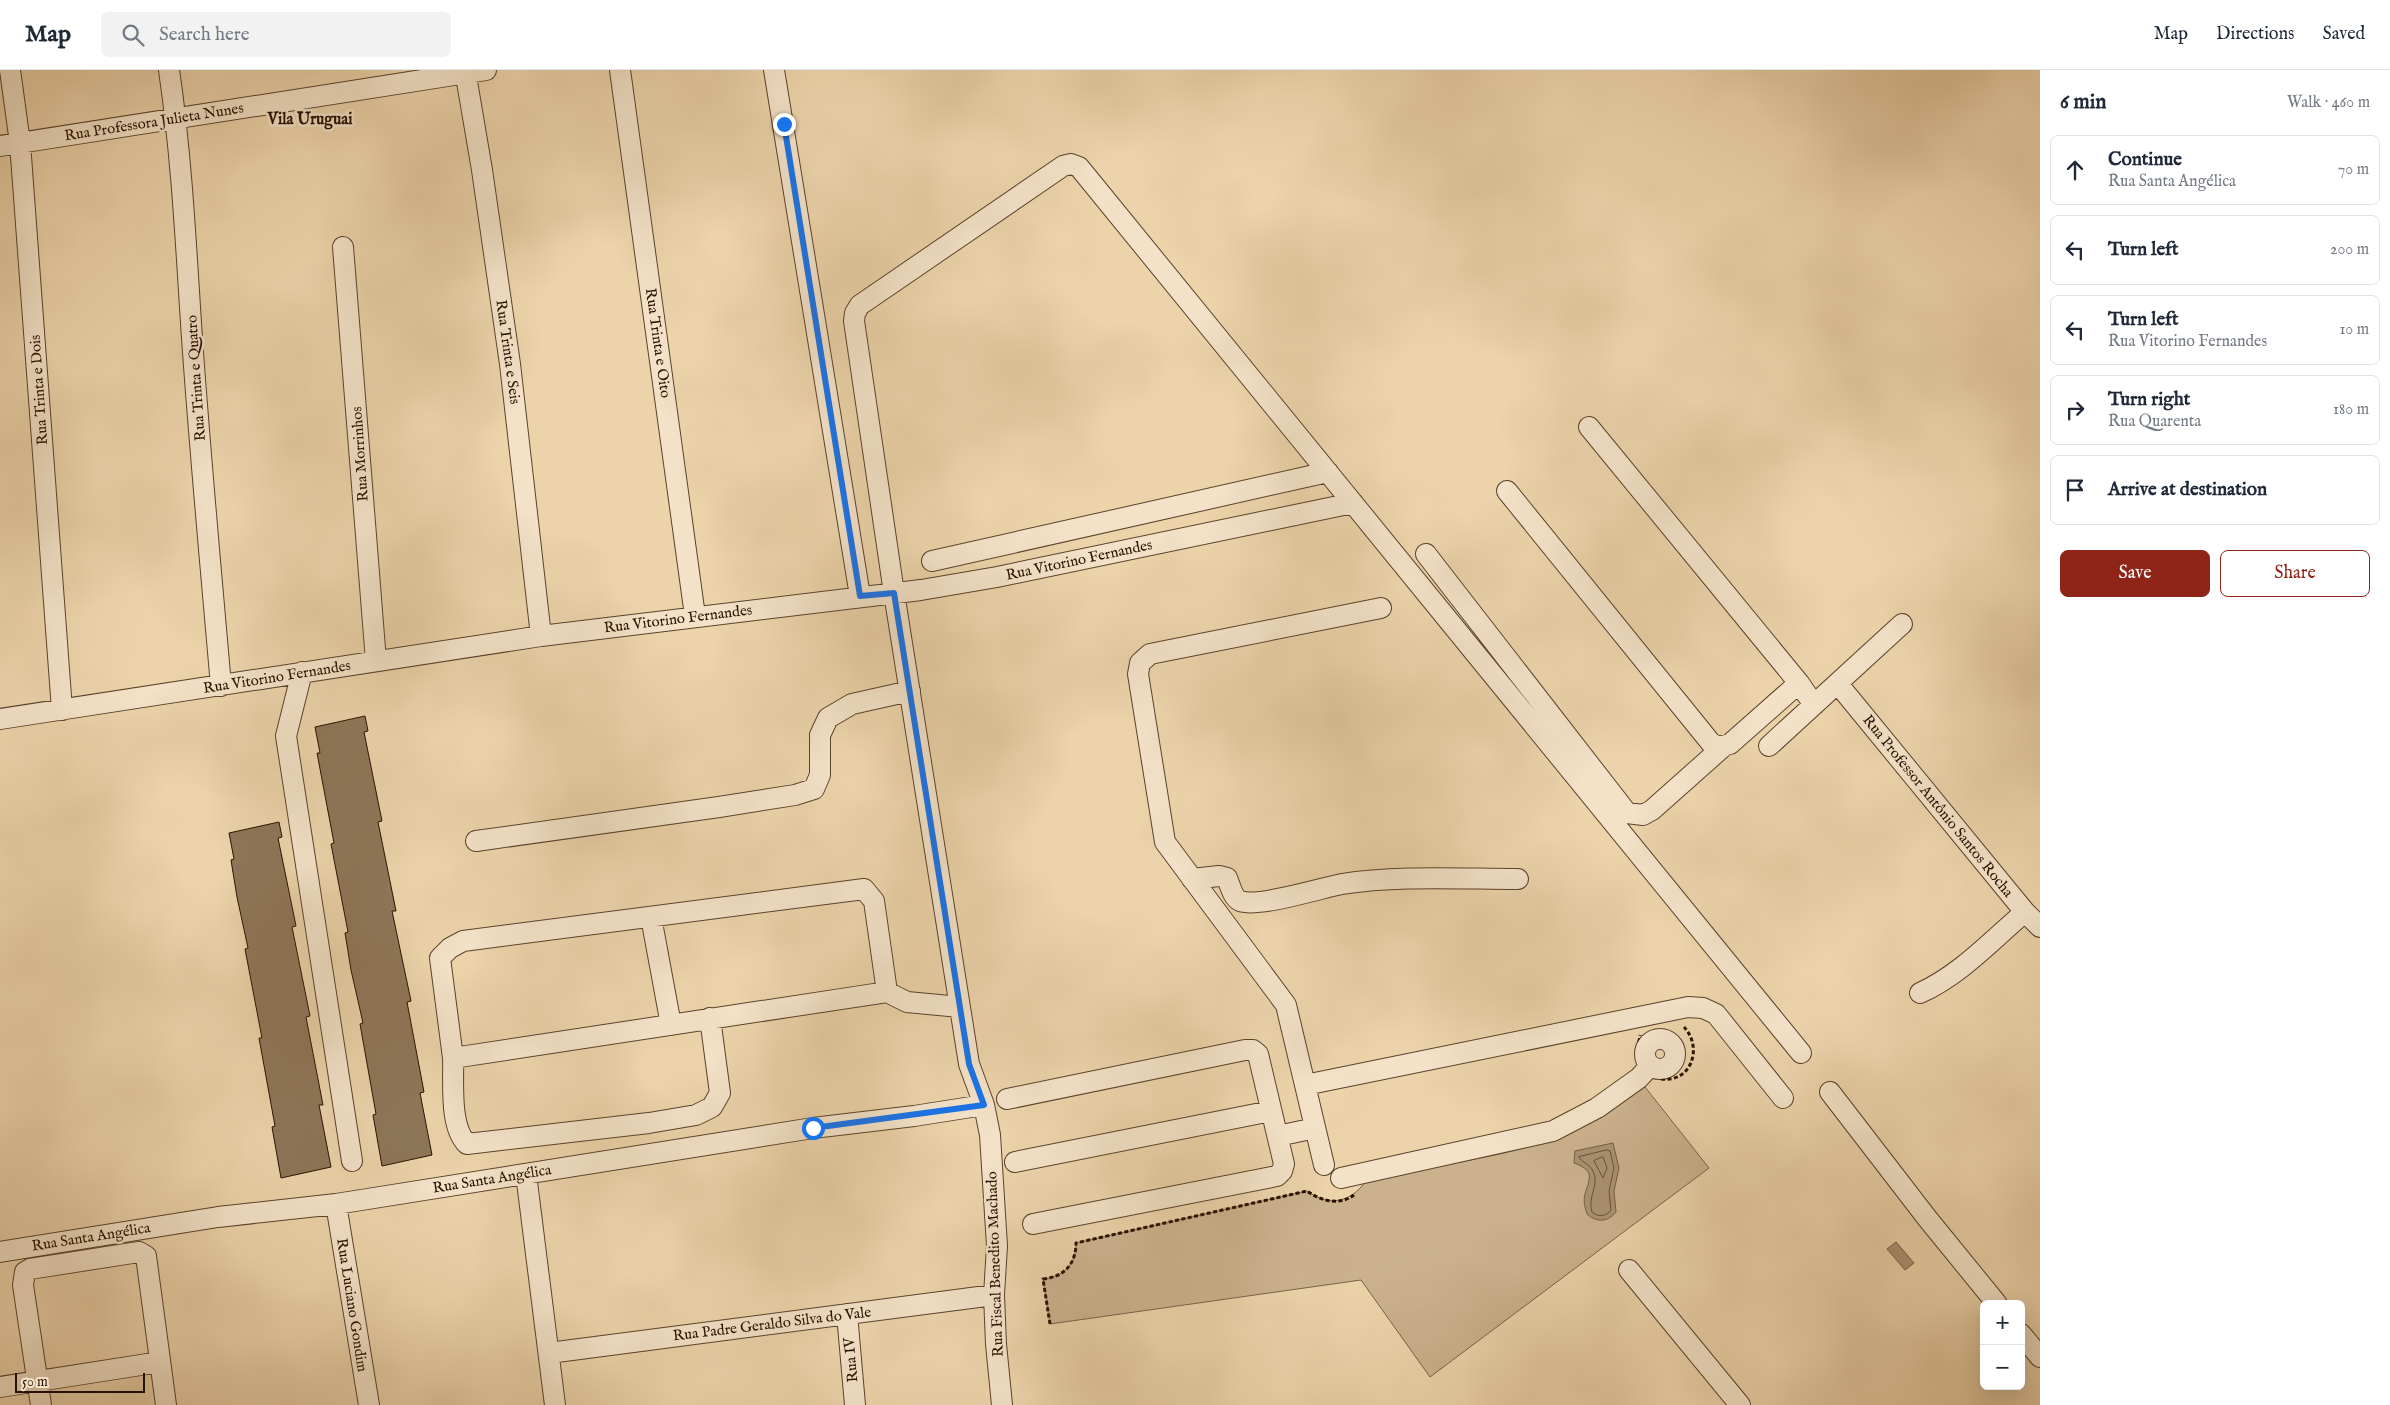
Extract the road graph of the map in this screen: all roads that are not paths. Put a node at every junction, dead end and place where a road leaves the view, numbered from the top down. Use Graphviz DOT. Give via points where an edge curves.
graph roads {
  1 [pos="10,70"];
  2 [pos="169,70"];
  3 [pos="486,70"];
  4 [pos="620,70"];
  5 [pos="774,70"];
  6 [pos="465,72"];
  7 [pos="176,118"];
  8 [pos="20,143"];
  9 [pos="0,146"];
  10 [pos="343,246"];
  11 [pos="1589,427"];
  12 [pos="1328,472"];
  13 [pos="1507,491"];
  14 [pos="1353,503"];
  15 [pos="1426,554"];
  16 [pos="932,561"];
  17 [pos="894,593"];
  18 [pos="860,596"];
  19 [pos="1382,608"];
  20 [pos="695,616"];
  21 [pos="1902,624"];
  22 [pos="541,636"];
  23 [pos="376,661"];
  24 [pos="302,672"];
  25 [pos="1799,683"];
  26 [pos="1838,684"];
  27 [pos="221,686"];
  28 [pos="910,691"];
  29 [pos="1814,705"];
  30 [pos="62,710"];
  31 [pos="0,719"];
  32 [pos="1724,746"];
  33 [pos="1769,746"];
  34 [pos="476,841"];
  35 [pos="1192,879"];
  36 [pos="1518,879"];
  37 [pos="2025,912"];
  38 [pos="651,916"];
  39 [pos="2040,927"];
  40 [pos="887,992"];
  41 [pos="1920,993"];
  42 [pos="960,1007"];
  43 [pos="710,1018"];
  44 [pos="671,1025"];
  45 [pos="1801,1053"];
  46 [pos="453,1058"];
  47 [pos="1648,1068"];
  48 [pos="1305,1085"];
  49 [pos="1830,1092"];
  50 [pos="1783,1098"];
  51 [pos="1007,1099"];
  52 [pos="984,1105"];
  53 [pos="1272,1111"];
  54 [pos="1315,1128"];
  55 [pos="1278,1136"];
  56 [pos="352,1161"];
  57 [pos="1016,1162"];
  58 [pos="1324,1165"];
  59 [pos="526,1174"];
  60 [pos="1341,1178"];
  61 [pos="336,1204"];
  62 [pos="1033,1224"];
  63 [pos="0,1252"];
  64 [pos="1629,1270"];
  65 [pos="994,1295"];
  66 [pos="1993,1300"];
  67 [pos="847,1314"];
  68 [pos="2025,1339"];
  69 [pos="549,1353"];
  70 [pos="2040,1357"];
  71 [pos="160,1362"];
  72 [pos="38,1382"];
  73 [pos="0,1388"];
  74 [pos="0,1394"];
  75 [pos="2,1405"];
  76 [pos="41,1405"];
  77 [pos="166,1405"];
  78 [pos="369,1405"];
  79 [pos="555,1405"];
  80 [pos="855,1405"];
  81 [pos="1002,1405"];
  82 [pos="1740,1405"];
  1 -- 8 [label="street, Rua Trinta e Dois"];
  2 -- 7 [label="street, Rua Trinta e Quatro"];
  3 -- 6 [label="street, Rua Professora Julieta Nunes"];
  4 -- 20 [label="street, Rua Trinta e Oito"];
  5 -- 18 [label="street"];
  6 -- 7 [label="street, Rua Professora Julieta Nunes"];
  6 -- 22 [label="street, Rua Trinta e Seis" via="510,364"];
  7 -- 8 [label="street, Rua Professora Julieta Nunes"];
  7 -- 27 [label="street, Rua Trinta e Quatro"];
  8 -- 9 [label="street, Rua Professora Julieta Nunes"];
  8 -- 30 [label="street, Rua Trinta e Dois"];
  10 -- 23 [label="street, Rua Morrinhos"];
  11 -- 25 [label="street"];
  12 -- 14 [label="street"];
  12 -- 16 [label="street"];
  12 -- 17 [label="street, Rua Fiscal Benedito Machado" via="1079,167 1063,166 860,305 855,312"];
  13 -- 32 [label="street" via="1711,743"];
  14 -- 17 [label="street, Rua Vitorino Fernandes" via="997,577"];
  14 -- 45 [label="street"];
  15 -- 32 [label="street" via="1628,813 1643,815 1652,810"];
  17 -- 18 [label="street, Rua Vitorino Fernandes"];
  17 -- 28 [label="street, Rua Fiscal Benedito Machado"];
  18 -- 20 [label="street, Rua Vitorino Fernandes"];
  19 -- 35 [label="street" via="1150,654 1140,663 1140,700 1165,842"];
  20 -- 22 [label="street, Rua Vitorino Fernandes"];
  21 -- 26 [label="street"];
  22 -- 23 [label="street, Rua Vitorino Fernandes"];
  23 -- 24 [label="street, Rua Vitorino Fernandes"];
  24 -- 27 [label="street, Rua Vitorino Fernandes"];
  24 -- 56 [label="street" via="286,736"];
  25 -- 29 [label="street"];
  25 -- 32 [label="street" via="1748,730"];
  26 -- 29 [label="street"];
  26 -- 37 [label="street, Rua Professor Antônio Santos Rocha"];
  27 -- 30 [label="street, Rua Vitorino Fernandes"];
  28 -- 34 [label="street" via="852,704 828,718 820,735 820,774 814,789 719,807"];
  28 -- 42 [label="street, Rua Fiscal Benedito Machado"];
  29 -- 33 [label="street"];
  30 -- 31 [label="street, Rua Vitorino Fernandes"];
  35 -- 36 [label="street" via="1227,878 1236,898 1258,902 1343,884 1380,880"];
  35 -- 48 [label="street" via="1286,1005"];
  37 -- 39 [label="street, Rua Professor Antônio Santos Rocha"];
  37 -- 41 [label="street" via="1964,966"];
  38 -- 40 [label="street" via="864,889 874,901"];
  38 -- 44 [label="street"];
  38 -- 46 [label="street" via="463,941 450,948 440,958"];
  40 -- 42 [label="street" via="907,1002"];
  40 -- 43 [label="street"];
  42 -- 52 [label="street, Rua Fiscal Benedito Machado" via="969,1064"];
  43 -- 44 [label="street"];
  43 -- 46 [label="street" via="720,1093 712,1107 696,1115 649,1123 467,1144 460,1138 455,1119"];
  44 -- 46 [label="street"];
  47 -- 60 [label="street" via="1640,1078 1597,1108 1553,1131"];
  48 -- 50 [label="street" via="1688,1007 1703,1008 1716,1014"];
  48 -- 54 [label="street"];
  49 -- 66 [label="street"];
  51 -- 53 [label="street" via="1253,1050 1258,1054"];
  52 -- 59 [label="street, Rua Santa Angélica" via="813,1128"];
  52 -- 65 [label="street, Rua Fiscal Benedito Machado" via="1006,1245 1006,1270"];
  53 -- 55 [label="street"];
  53 -- 57 [label="street"];
  54 -- 55 [label="street"];
  54 -- 58 [label="street"];
  55 -- 62 [label="street" via="1284,1164 1277,1176"];
  59 -- 61 [label="street, Rua Santa Angélica"];
  59 -- 69 [label="street"];
  61 -- 63 [label="street, Rua Santa Angélica" via="218,1217"];
  61 -- 78 [label="street, Rua Luciano Gondim"];
  64 -- 82 [label="street"];
  65 -- 67 [label="street, Rua Padre Geraldo Silva do Vale"];
  65 -- 81 [label="street, Rua Fiscal Benedito Machado"];
  67 -- 69 [label="street, Rua Padre Geraldo Silva do Vale"];
  67 -- 80 [label="street, Rua IV"];
  68 -- 70 [label="street"];
  69 -- 79 [label="street"];
  71 -- 72 [label="street"];
  71 -- 72 [label="street" via="146,1256 143,1253 30,1269 23,1276 22,1285"];
  71 -- 77 [label="street"];
  72 -- 73 [label="street"];
  72 -- 76 [label="street"];
  74 -- 75 [label="street"];
}
